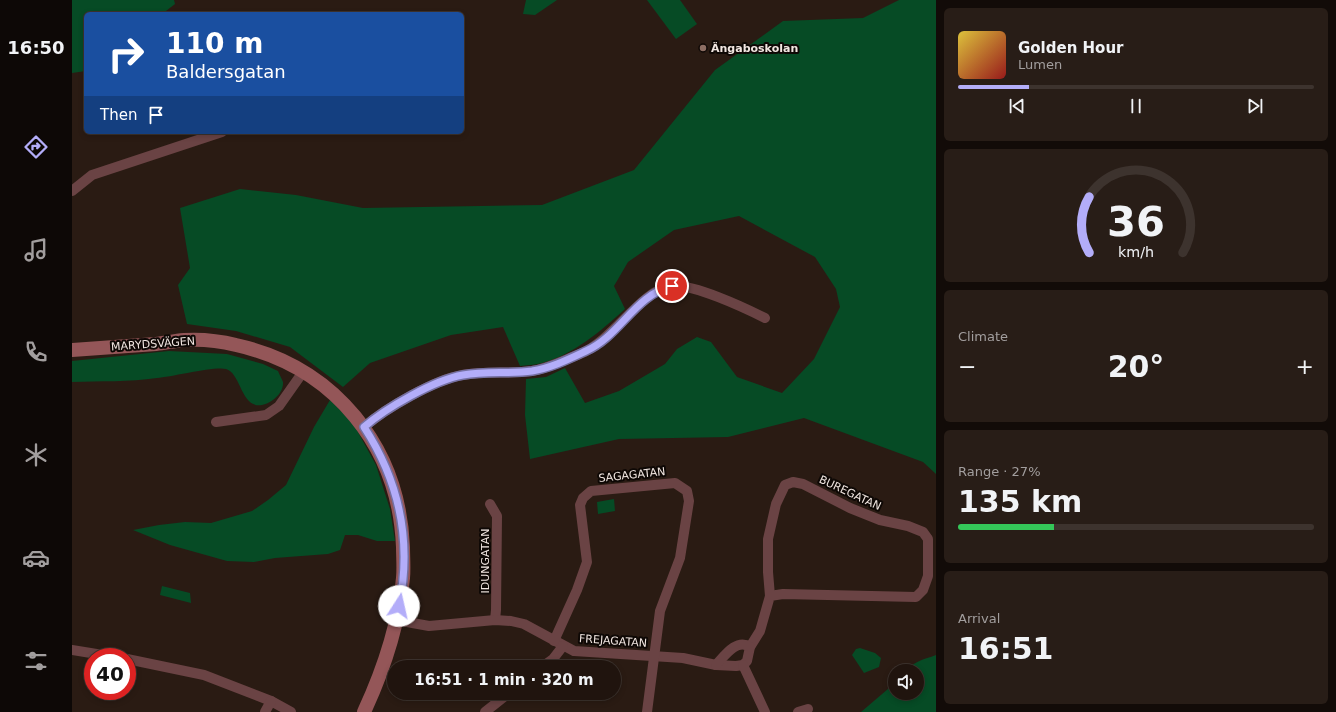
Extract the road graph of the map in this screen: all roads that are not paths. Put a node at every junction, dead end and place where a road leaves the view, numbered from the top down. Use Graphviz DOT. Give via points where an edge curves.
graph roads {
  1 [pos="216,134"];
  2 [pos="72,191"];
  3 [pos="765,318"];
  4 [pos="72,350"];
  5 [pos="303,372"];
  6 [pos="216,422"];
  7 [pos="364,427"];
  8 [pos="490,504"];
  9 [pos="770,596"];
  10 [pos="396,620"];
  11 [pos="495,620"];
  12 [pos="558,643"];
  13 [pos="750,647"];
  14 [pos="72,650"];
  15 [pos="84,652"];
  16 [pos="654,656"];
  17 [pos="552,660"];
  18 [pos="136,661"];
  19 [pos="716,665"];
  20 [pos="743,665"];
  21 [pos="500,700"];
  22 [pos="271,701"];
  23 [pos="265,712"];
  24 [pos="291,712"];
  25 [pos="364,712"];
  26 [pos="485,712"];
  27 [pos="647,712"];
  28 [pos="765,712"];
  1 -- 2 [label="street" via="92,175"];
  3 -- 7 [label="street" via="685,286 660,289 648,296 606,337 588,350 548,368 484,372 448,378 409,398"];
  4 -- 5 [label="street, MARYDSVÄGEN" via="185,340 221,342 266,353"];
  5 -- 6 [label="street" via="279,406 266,415"];
  5 -- 7 [label="street, MARYDSVÄGEN" via="338,399"];
  7 -- 10 [label="street, MARYDSVÄGEN" via="388,471 399,505 404,576"];
  8 -- 11 [label="street, IDUNGATAN" via="497,516"];
  9 -- 9 [label="street, BUREGATAN" via="768,539 776,504 785,484 803,484 850,508 880,520 923,532 928,539 928,576 923,590 916,597 783,594"];
  9 -- 13 [label="street, BUREGATAN" via="760,631"];
  10 -- 11 [label="street, FREJAGATAN" via="430,626"];
  10 -- 25 [label="street, MARYDSVÄGEN" via="380,673"];
  11 -- 12 [label="street, FREJAGATAN" via="524,624"];
  12 -- 16 [label="street, FREJAGATAN" via="574,651"];
  12 -- 16 [label="street, SAGAGATAN" via="587,562 580,506 583,498 591,491 675,483 687,491 689,501 680,558 660,611"];
  12 -- 17 [label="street, SAGAGATAN"];
  13 -- 19 [label="street" via="739,644"];
  13 -- 20 [label="street" via="747,661"];
  14 -- 15 [label="street"];
  16 -- 19 [label="street, FREJAGATAN" via="683,658"];
  16 -- 27 [label="street, SAGAGATAN"];
  18 -- 22 [label="street" via="204,675"];
  19 -- 20 [label="street, FREJAGATAN"];
  20 -- 28 [label="street"];
  21 -- 26 [label="street"];
  22 -- 23 [label="street"];
  22 -- 24 [label="street"];
}
